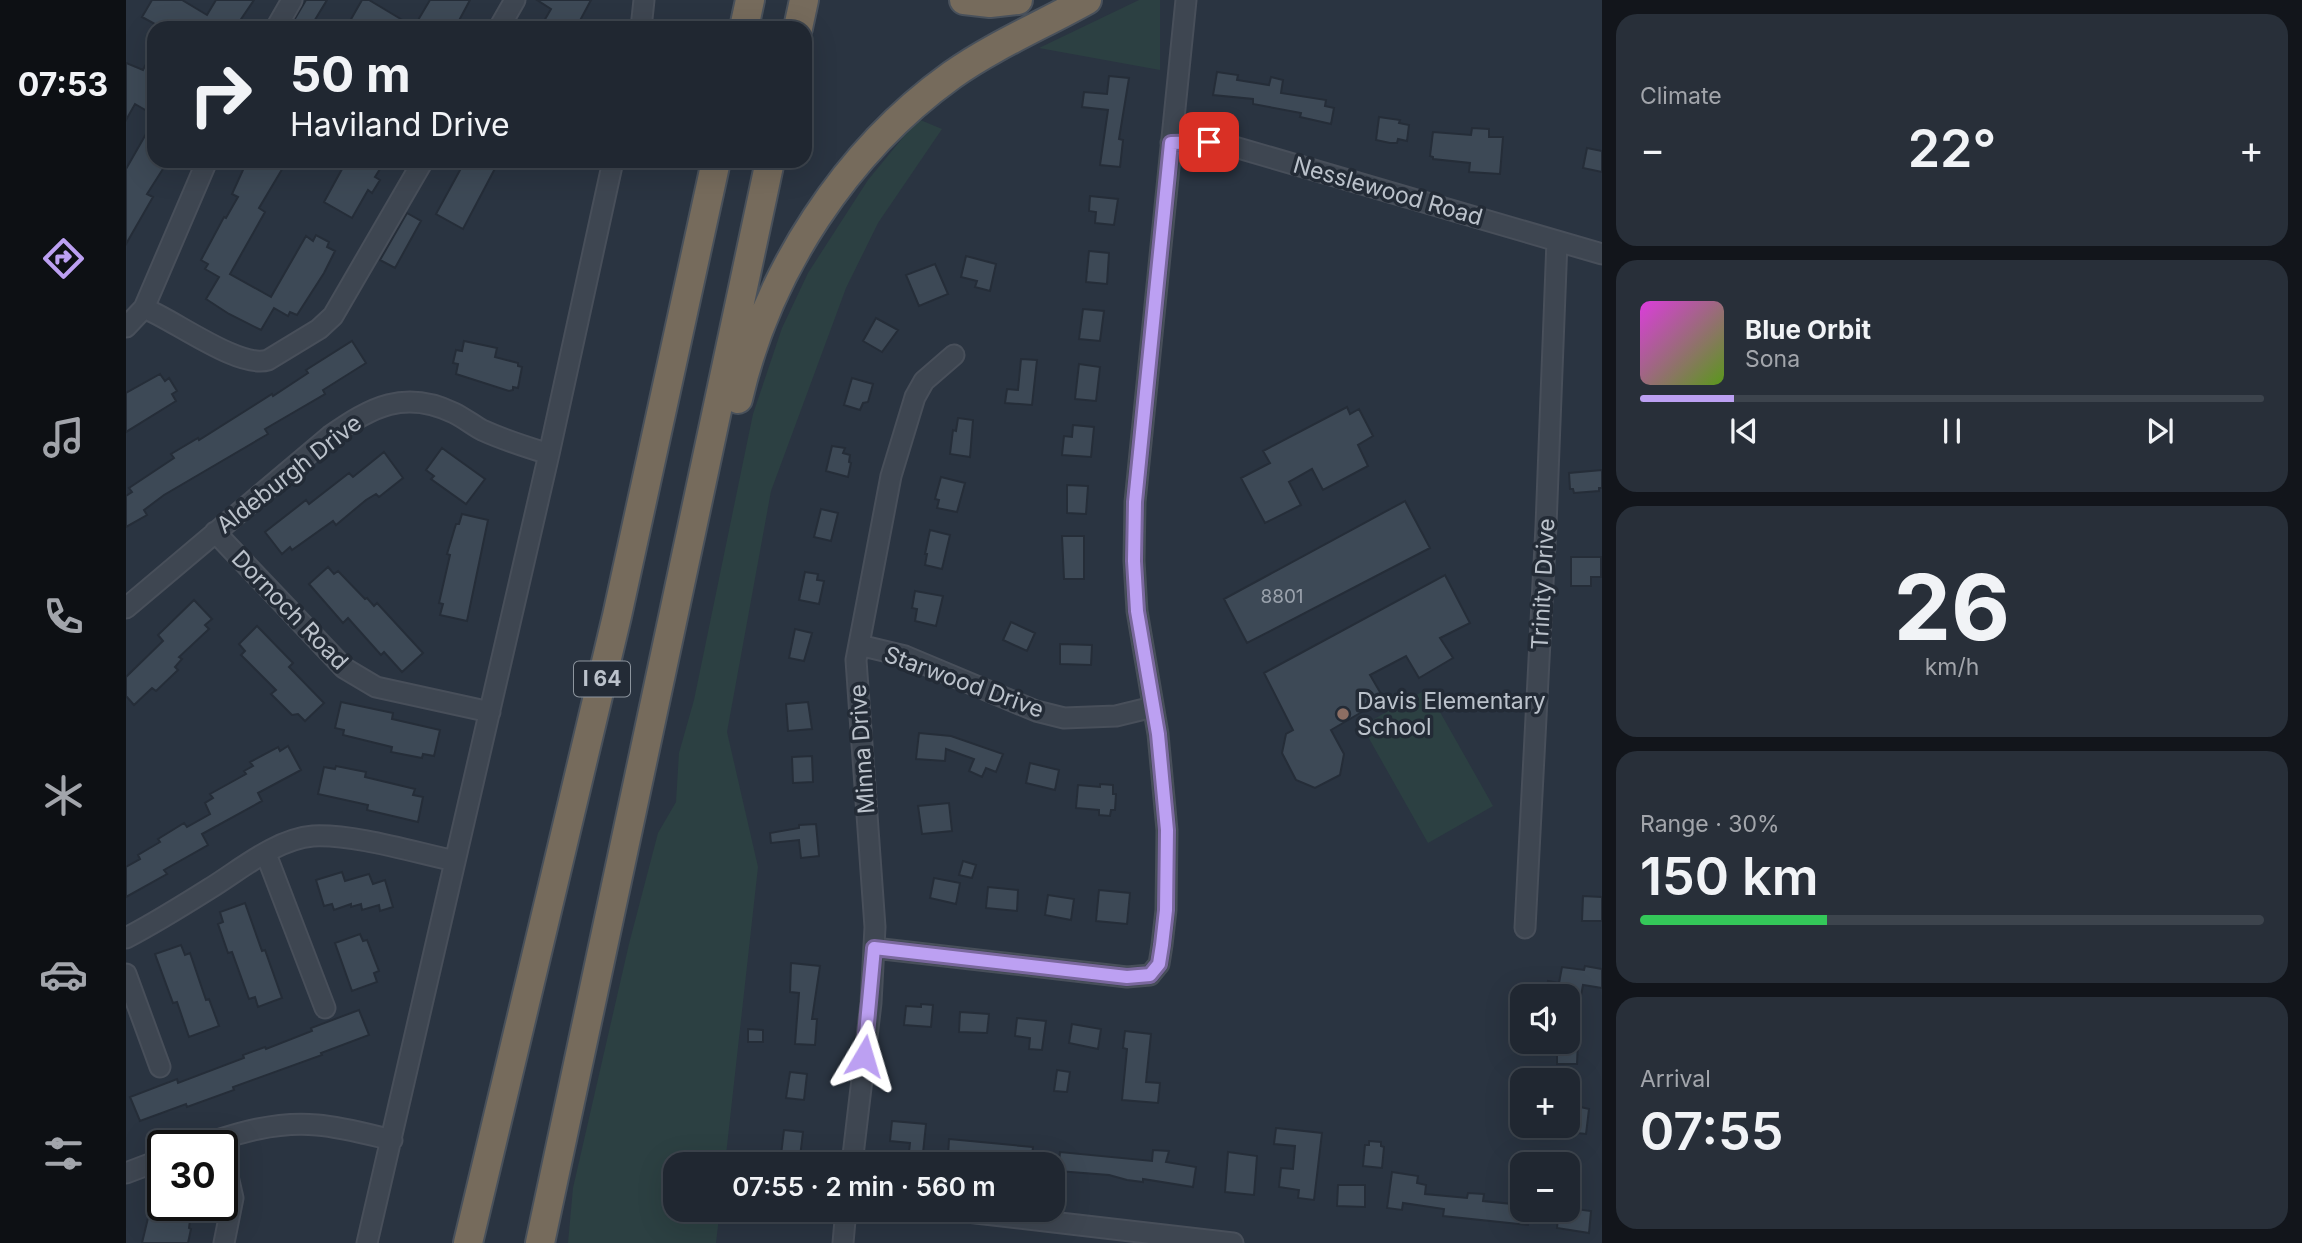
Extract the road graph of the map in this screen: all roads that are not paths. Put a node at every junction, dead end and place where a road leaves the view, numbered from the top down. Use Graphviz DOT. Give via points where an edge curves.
graph roads {
  1 [pos="292,0"];
  2 [pos="515,0"];
  3 [pos="644,0"];
  4 [pos="732,0"];
  5 [pos="750,0"];
  6 [pos="804,0"];
  7 [pos="964,0"];
  8 [pos="1018,0"];
  9 [pos="1087,0"];
  10 [pos="1186,0"];
  11 [pos="280,21"];
  12 [pos="503,21"];
  13 [pos="642,21"];
  14 [pos="728,21"];
  15 [pos="746,21"];
  16 [pos="800,21"];
  17 [pos="1171,143"];
  18 [pos="204,168"];
  19 [pos="419,168"];
  20 [pos="611,168"];
  21 [pos="705,168"];
  22 [pos="714,168"];
  23 [pos="769,168"];
  24 [pos="699,238"];
  25 [pos="1557,241"];
  26 [pos="1602,254"];
  27 [pos="144,308"];
  28 [pos="126,327"];
  29 [pos="954,355"];
  30 [pos="549,454"];
  31 [pos="215,533"];
  32 [pos="682,578"];
  33 [pos="126,608"];
  34 [pos="859,645"];
  35 [pos="1153,707"];
  36 [pos="490,712"];
  37 [pos="266,854"];
  38 [pos="456,860"];
  39 [pos="1525,928"];
  40 [pos="126,938"];
  41 [pos="874,948"];
  42 [pos="126,974"];
  43 [pos="324,1008"];
  44 [pos="160,1068"];
  45 [pos="238,1138"];
  46 [pos="392,1140"];
  47 [pos="853,1152"];
  48 [pos="147,1165"];
  49 [pos="126,1173"];
  50 [pos="228,1221"];
  51 [pos="844,1222"];
  52 [pos="1053,1222"];
  53 [pos="224,1243"];
  54 [pos="367,1243"];
  55 [pos="468,1243"];
  56 [pos="541,1243"];
  57 [pos="842,1243"];
  58 [pos="1233,1243"];
  1 -- 11 [label="street"];
  2 -- 12 [label="street"];
  3 -- 13 [label="street"];
  4 -- 14 [label="highway"];
  5 -- 15 [label="highway"];
  6 -- 16 [label="highway"];
  7 -- 8 [label="highway"];
  9 -- 32 [label="highway" via="975,60 924,96 864,154 821,212 787,270 756,338 728,441"];
  10 -- 17 [label="street"];
  17 -- 25 [label="street, Nesslewood Road" via="1221,143"];
  17 -- 35 [label="street" via="1135,502 1135,592"];
  18 -- 27 [label="street"];
  19 -- 27 [label="street" via="333,316 268,360 240,358"];
  20 -- 30 [label="street"];
  21 -- 24 [label="highway"];
  22 -- 24 [label="highway, I 64"];
  23 -- 32 [label="highway, I 64"];
  24 -- 55 [label="highway, I 64" via="614,629"];
  25 -- 26 [label="street, Nesslewood Road"];
  25 -- 39 [label="street, Trinity Drive"];
  27 -- 28 [label="street"];
  29 -- 34 [label="street, Minna Drive" via="924,381 915,397 891,476"];
  30 -- 31 [label="street, Aldeburgh Drive" via="502,439 427,404 395,402 358,416 330,436"];
  30 -- 36 [label="street"];
  31 -- 33 [label="street, Aldeburgh Drive"];
  31 -- 36 [label="street, Dornoch Road" via="344,668 368,684"];
  32 -- 56 [label="highway, I 64"];
  34 -- 35 [label="street, Starwood Drive" via="905,656 1065,718 1116,716"];
  34 -- 41 [label="street, Minna Drive" via="856,684"];
  35 -- 41 [label="street" via="1168,860 1162,945 1159,964 1150,975 1127,977"];
  36 -- 38 [label="street"];
  37 -- 38 [label="street" via="302,838 330,837"];
  37 -- 40 [label="street"];
  37 -- 43 [label="street"];
  38 -- 46 [label="street"];
  41 -- 47 [label="street, Minna Drive"];
  42 -- 44 [label="street"];
  45 -- 46 [label="street" via="268,1126 314,1124"];
  46 -- 54 [label="street"];
  48 -- 49 [label="street"];
  50 -- 53 [label="street"];
  51 -- 57 [label="street"];
  52 -- 58 [label="street"];
}
